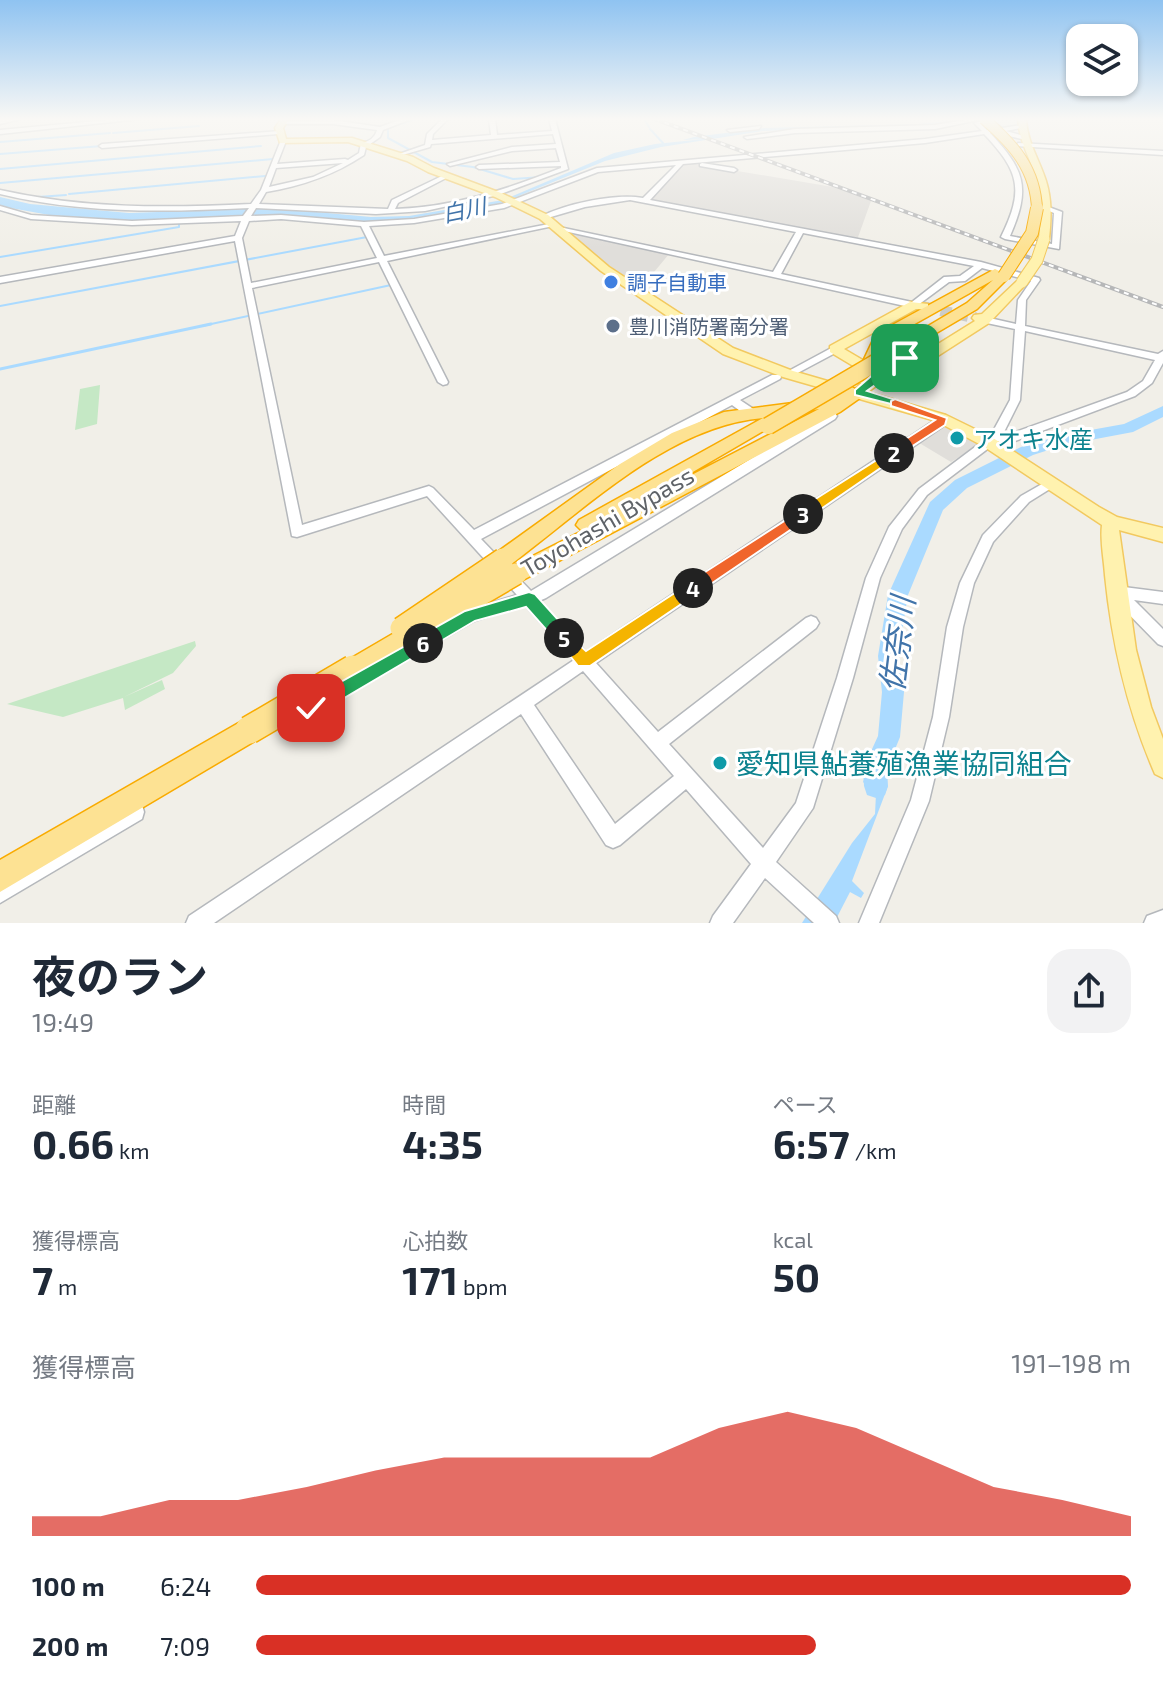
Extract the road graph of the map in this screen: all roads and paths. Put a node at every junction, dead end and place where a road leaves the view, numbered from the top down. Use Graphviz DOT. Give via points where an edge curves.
graph roads {
  1 [pos="274,162"];
  2 [pos="325,162"];
  3 [pos="349,162"];
  4 [pos="425,162"];
  5 [pos="456,162"];
  6 [pos="683,162"];
  7 [pos="726,162"];
  8 [pos="1011,162"];
  9 [pos="1020,162"];
  10 [pos="1024,162"];
  11 [pos="1033,162"];
  12 [pos="450,164"];
  13 [pos="565,164"];
  14 [pos="273,166"];
  15 [pos="479,167"];
  16 [pos="446,176"];
  17 [pos="264,190"];
  18 [pos="0,192"];
  19 [pos="1021,193"];
  20 [pos="499,195"];
  21 [pos="645,201"];
  22 [pos="514,202"];
  23 [pos="1045,202"];
  24 [pos="60,203"];
  25 [pos="253,207"];
  26 [pos="0,208"];
  27 [pos="390,212"];
  28 [pos="32,217"];
  29 [pos="246,217"];
  30 [pos="364,224"];
  31 [pos="552,224"];
  32 [pos="800,231"];
  33 [pos="238,238"];
  34 [pos="1037,239"];
  35 [pos="1056,247"];
  36 [pos="1052,258"];
  37 [pos="381,259"];
  38 [pos="981,265"];
  39 [pos="776,275"];
  40 [pos="1008,277"];
  41 [pos="0,280"];
  42 [pos="247,286"];
  43 [pos="919,306"];
  44 [pos="982,318"];
  45 [pos="1019,327"];
  46 [pos="835,349"];
  47 [pos="1162,356"];
  48 [pos="905,358"];
  49 [pos="782,375"];
  50 [pos="443,382"];
  51 [pos="857,385"];
  52 [pos="732,400"];
  53 [pos="831,416"];
  54 [pos="941,418"];
  55 [pos="761,421"];
  56 [pos="992,442"];
  57 [pos="1046,482"];
  58 [pos="1112,522"];
  59 [pos="1163,535"];
  60 [pos="471,538"];
  61 [pos="510,567"];
  62 [pos="1116,592"];
  63 [pos="1163,598"];
  64 [pos="529,599"];
  65 [pos="811,623"];
  66 [pos="1163,639"];
  67 [pos="584,661"];
  68 [pos="523,703"];
  69 [pos="656,744"];
  70 [pos="1163,766"];
  71 [pos="686,777"];
  72 [pos="767,866"];
  73 [pos="0,868"];
  74 [pos="0,877"];
  75 [pos="0,893"];
  76 [pos="1163,920"];
  77 [pos="196,923"];
  78 [pos="720,923"];
  79 [pos="829,923"];
  80 [pos="869,923"];
  81 [pos="1154,923"];
  1 -- 14 [label="street"];
  2 -- 14 [label="street"];
  3 -- 17 [label="street" via="310,180"];
  4 -- 16 [label="main road"];
  5 -- 12 [label="street"];
  6 -- 7 [label="street" via="734,170"];
  6 -- 21 [label="street"];
  6 -- 22 [label="street" via="597,170"];
  8 -- 19 [label="street"];
  9 -- 40 [label="highway, bridge" via="1031,180 1033,219"];
  10 -- 34 [label="highway, bridge" via="1039,201"];
  11 -- 23 [label="main road"];
  13 -- 15 [label="street"];
  13 -- 20 [label="street" via="565,169"];
  14 -- 17 [label="street"];
  16 -- 20 [label="main road"];
  16 -- 27 [label="street" via="395,202"];
  17 -- 25 [label="street"];
  18 -- 24 [label="street"];
  19 -- 23 [label="street"];
  19 -- 35 [label="street" via="1005,237"];
  20 -- 22 [label="main road"];
  20 -- 27 [label="street"];
  21 -- 31 [label="street" via="621,198"];
  21 -- 32 [label="street"];
  22 -- 30 [label="street" via="435,219"];
  22 -- 31 [label="main road"];
  23 -- 34 [label="main road"];
  23 -- 35 [label="street" via="1058,212"];
  24 -- 25 [label="street" via="129,212"];
  24 -- 28 [label="street"];
  25 -- 27 [label="street"];
  25 -- 29 [label="street"];
  26 -- 28 [label="street"];
  28 -- 29 [label="street" via="132,223"];
  29 -- 30 [label="street"];
  29 -- 33 [label="street"];
  30 -- 37 [label="street"];
  31 -- 37 [label="street"];
  31 -- 39 [label="street"];
  31 -- 49 [label="main road" via="605,269 678,319 728,351"];
  32 -- 38 [label="street"];
  32 -- 39 [label="street"];
  33 -- 41 [label="street"];
  33 -- 42 [label="street"];
  34 -- 40 [label="highway"];
  35 -- 36 [label="street"];
  37 -- 42 [label="street"];
  37 -- 50 [label="street"];
  38 -- 43 [label="street" via="962,279 947,279"];
  38 -- 45 [label="street" via="1038,276 1022,300"];
  39 -- 43 [label="street"];
  40 -- 44 [label="main road"];
  40 -- 48 [label="highway" via="965,322"];
  40 -- 51 [label="highway" via="881,337"];
  40 -- 55 [label="highway, Toyohashi Bypass, bridge" via="972,306"];
  42 -- 60 [label="street" via="297,532 429,491"];
  43 -- 46 [label="main road"];
  44 -- 45 [label="street"];
  44 -- 48 [label="main road" via="925,358"];
  45 -- 47 [label="street"];
  45 -- 56 [label="street" via="1018,388"];
  46 -- 49 [label="street"];
  46 -- 51 [label="main road" via="861,365"];
  47 -- 56 [label="street" via="1147,383 1131,394"];
  48 -- 51 [label="main road"];
  49 -- 51 [label="main road"];
  49 -- 52 [label="street"];
  51 -- 54 [label="main road"];
  51 -- 55 [label="highway" via="818,406"];
  51 -- 61 [label="highway" via="836,408 679,491"];
  52 -- 55 [label="street"];
  52 -- 60 [label="street"];
  53 -- 64 [label="street"];
  54 -- 56 [label="main road"];
  54 -- 67 [label="street"];
  55 -- 61 [label="highway, Toyohashi Bypass"];
  55 -- 61 [label="highway" via="705,424 648,456 609,480"];
  56 -- 57 [label="main road"];
  56 -- 72 [label="street" via="923,492 896,527 873,578 804,808"];
  57 -- 58 [label="main road"];
  57 -- 80 [label="street" via="988,539 967,583 920,801"];
  58 -- 59 [label="main road"];
  58 -- 62 [label="main road"];
  60 -- 64 [label="street"];
  61 -- 73 [label="highway, Toyohashi Bypass, bridge"];
  61 -- 74 [label="highway, Toyohashi Bypass, bridge"];
  62 -- 63 [label="street"];
  62 -- 66 [label="street"];
  62 -- 70 [label="main road" via="1138,709"];
  64 -- 67 [label="street"];
  64 -- 75 [label="street" via="470,616"];
  65 -- 69 [label="street"];
  67 -- 68 [label="street"];
  67 -- 69 [label="street"];
  68 -- 71 [label="street" via="613,838"];
  68 -- 77 [label="street"];
  69 -- 71 [label="street"];
  71 -- 72 [label="street"];
  72 -- 78 [label="street"];
  72 -- 79 [label="street"];
  76 -- 81 [label="street"];
}
